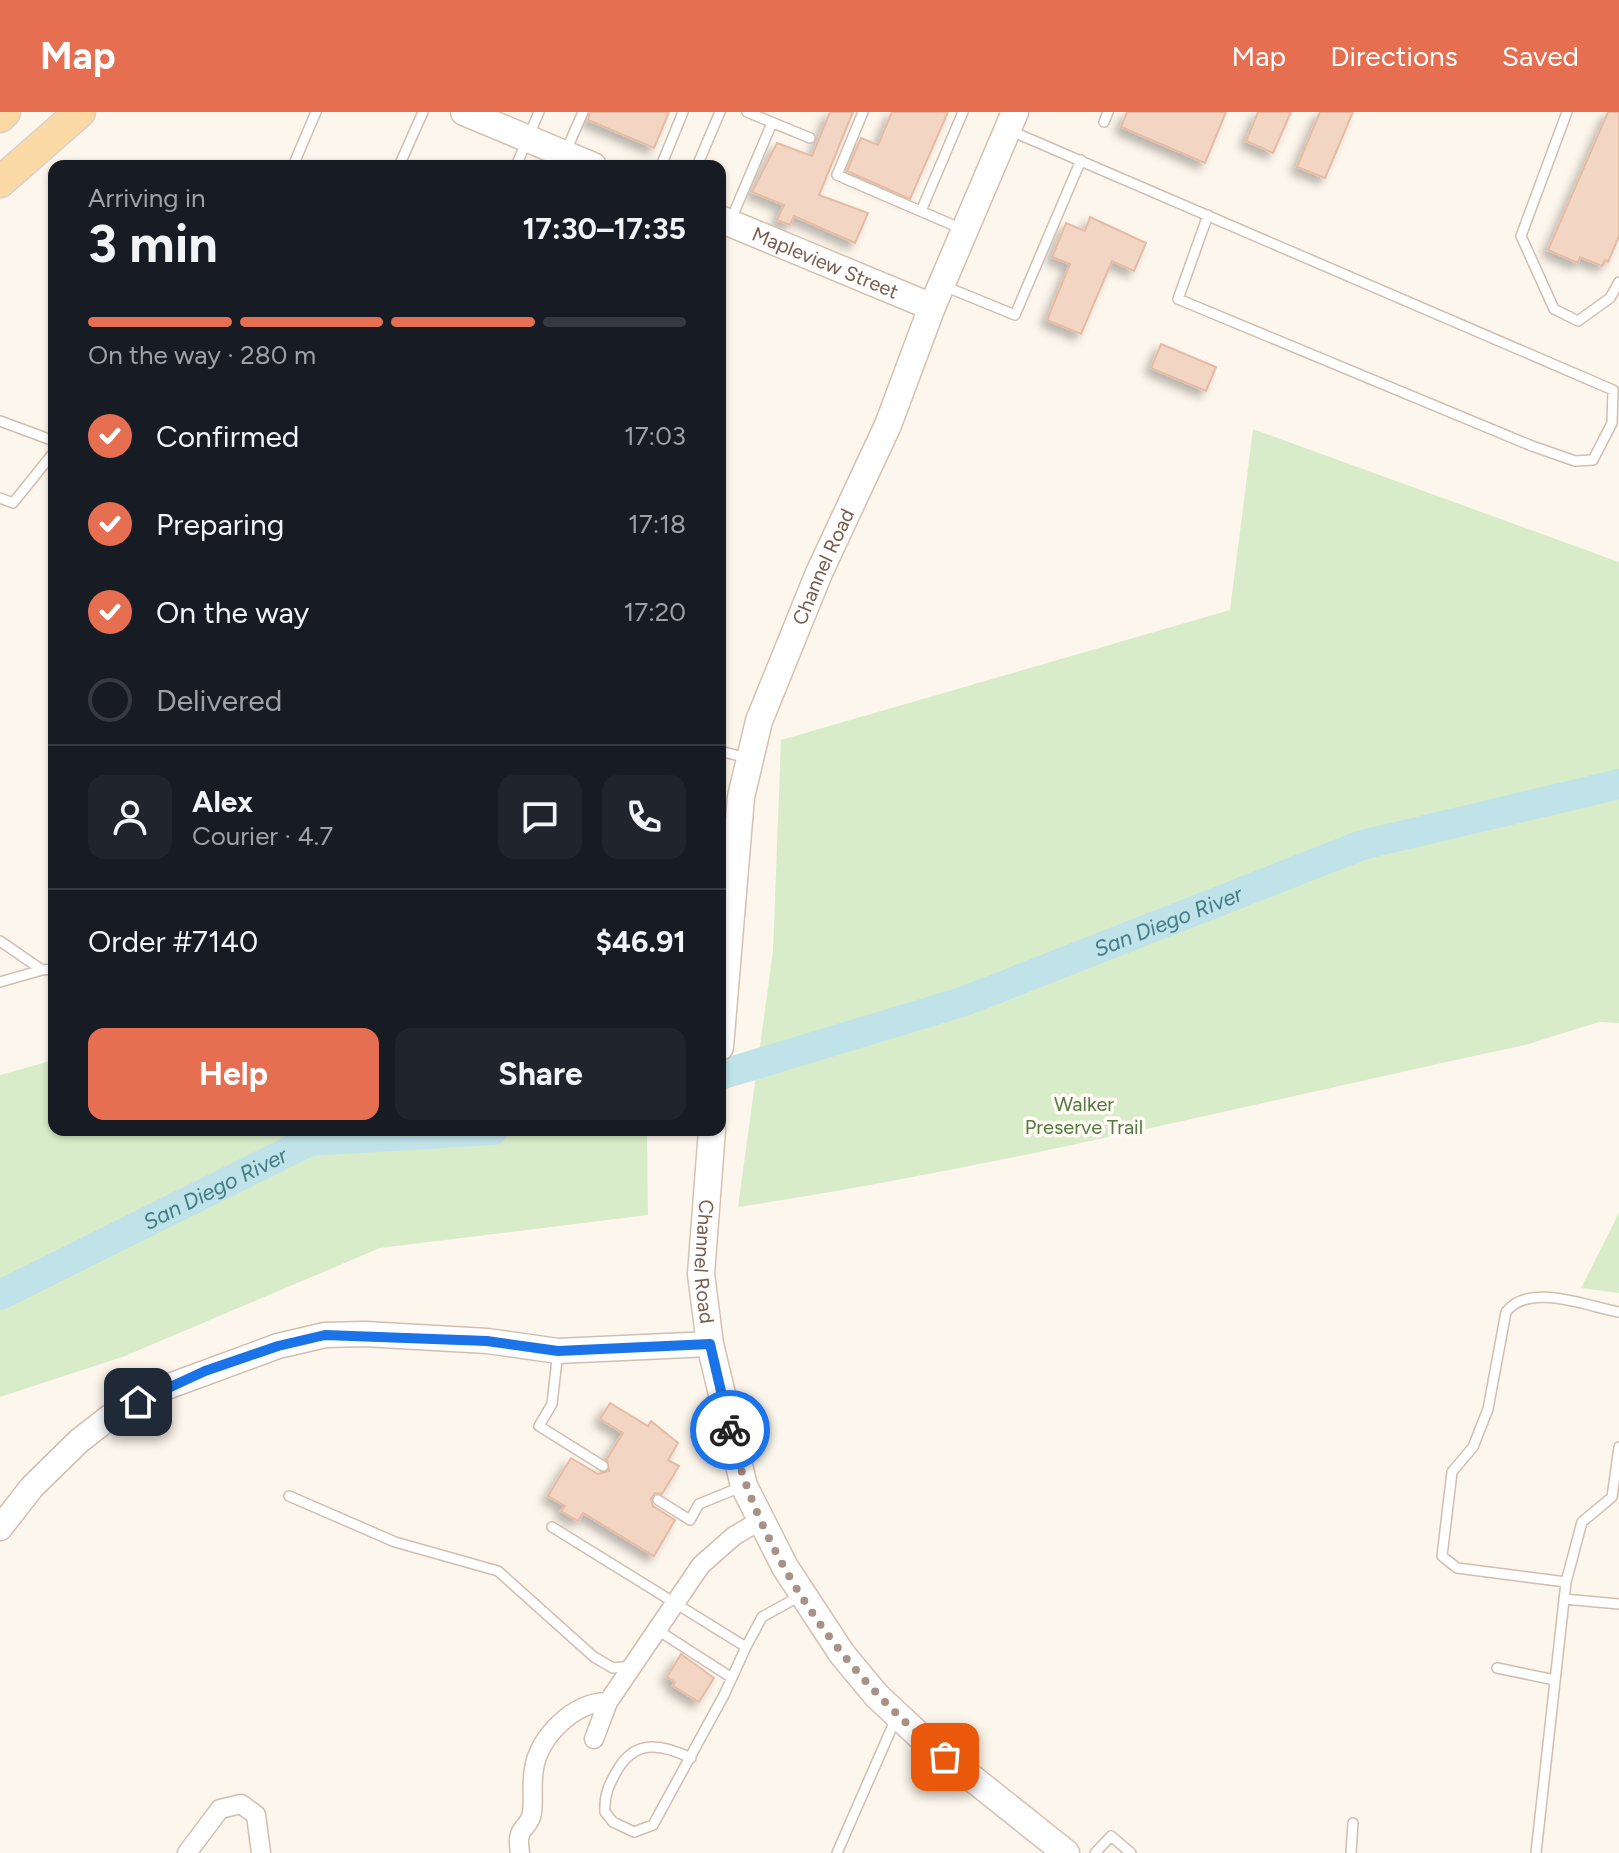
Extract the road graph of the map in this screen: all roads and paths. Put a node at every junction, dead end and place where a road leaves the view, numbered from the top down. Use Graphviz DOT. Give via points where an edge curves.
graph roads {
  1 [pos="5,112"];
  2 [pos="80,112"];
  3 [pos="316,112"];
  4 [pos="423,112"];
  5 [pos="464,112"];
  6 [pos="539,112"];
  7 [pos="583,112"];
  8 [pos="683,112"];
  9 [pos="720,112"];
  10 [pos="747,112"];
  11 [pos="863,112"];
  12 [pos="963,112"];
  13 [pos="1567,112"];
  14 [pos="0,117"];
  15 [pos="1012,121"];
  16 [pos="772,123"];
  17 [pos="810,138"];
  18 [pos="528,139"];
  19 [pos="565,154"];
  20 [pos="296,160"];
  21 [pos="402,160"];
  22 [pos="520,160"];
  23 [pos="579,160"];
  24 [pos="663,160"];
  25 [pos="700,160"];
  26 [pos="1081,160"];
  27 [pos="0,182"];
  28 [pos="921,211"];
  29 [pos="1208,215"];
  30 [pos="726,219"];
  31 [pos="726,221"];
  32 [pos="965,230"];
  33 [pos="1619,282"];
  34 [pos="937,296"];
  35 [pos="0,421"];
  36 [pos="48,439"];
  37 [pos="48,459"];
  38 [pos="0,498"];
  39 [pos="726,753"];
  40 [pos="750,759"];
  41 [pos="726,919"];
  42 [pos="0,941"];
  43 [pos="42,970"];
  44 [pos="48,970"];
  45 [pos="0,982"];
  46 [pos="711,1136"];
  47 [pos="1619,1312"];
  48 [pos="710,1344"];
  49 [pos="558,1351"];
  50 [pos="1619,1447"];
  51 [pos="603,1466"];
  52 [pos="744,1486"];
  53 [pos="289,1496"];
  54 [pos="658,1500"];
  55 [pos="761,1520"];
  56 [pos="552,1527"];
  57 [pos="0,1528"];
  58 [pos="1566,1582"];
  59 [pos="803,1595"];
  60 [pos="1564,1599"];
  61 [pos="678,1602"];
  62 [pos="1619,1604"];
  63 [pos="659,1631"];
  64 [pos="746,1647"];
  65 [pos="635,1666"];
  66 [pos="1497,1668"];
  67 [pos="732,1678"];
  68 [pos="1555,1680"];
  69 [pos="608,1702"];
  70 [pos="898,1715"];
  71 [pos="594,1739"];
  72 [pos="691,1758"];
  73 [pos="1353,1823"];
  74 [pos="187,1853"];
  75 [pos="261,1853"];
  76 [pos="520,1853"];
  77 [pos="837,1853"];
  78 [pos="1066,1853"];
  79 [pos="1095,1853"];
  80 [pos="1131,1853"];
  81 [pos="1351,1853"];
  82 [pos="1536,1853"];
  1 -- 14 [label="main road"];
  2 -- 27 [label="main road"];
  3 -- 20 [label="lane"];
  4 -- 21 [label="lane"];
  5 -- 18 [label="main road"];
  6 -- 18 [label="lane"];
  7 -- 19 [label="lane"];
  8 -- 24 [label="lane"];
  9 -- 25 [label="lane"];
  10 -- 16 [label="lane"];
  11 -- 28 [label="lane" via="837,175"];
  12 -- 28 [label="lane"];
  13 -- 33 [label="lane" via="1521,236 1554,309 1578,321 1610,298"];
  15 -- 26 [label="lane"];
  15 -- 32 [label="main road, Channel Road"];
  16 -- 17 [label="lane"];
  16 -- 30 [label="lane"];
  18 -- 19 [label="main road"];
  18 -- 22 [label="lane"];
  19 -- 23 [label="main road"];
  26 -- 29 [label="lane"];
  26 -- 34 [label="lane" via="1015,315"];
  28 -- 32 [label="lane"];
  29 -- 29 [label="lane" via="1613,390 1612,423 1593,460 1575,461 1532,446 1178,299"];
  31 -- 34 [label="main road, Mapleview Street"];
  32 -- 34 [label="main road, Channel Road"];
  34 -- 40 [label="main road, Channel Road" via="888,425 819,573 759,721"];
  35 -- 36 [label="lane"];
  37 -- 38 [label="lane" via="13,503"];
  39 -- 40 [label="lane"];
  40 -- 41 [label="main road, Channel Road" via="734,831"];
  42 -- 43 [label="lane"];
  43 -- 44 [label="lane"];
  43 -- 45 [label="lane"];
  46 -- 48 [label="main road, Channel Road" via="701,1274"];
  47 -- 58 [label="lane" via="1532,1296 1515,1300 1506,1312 1488,1409 1473,1447 1452,1472 1442,1556 1457,1568"];
  48 -- 49 [label="street"];
  48 -- 52 [label="main road, Channel Road"];
  49 -- 51 [label="lane" via="552,1404 539,1426"];
  49 -- 57 [label="street" via="365,1334 325,1335 278,1346 164,1388 111,1416 32,1487"];
  50 -- 58 [label="lane" via="1612,1497 1582,1522"];
  52 -- 54 [label="lane" via="699,1504 690,1520"];
  52 -- 55 [label="main road, Channel Road"];
  53 -- 65 [label="lane" via="395,1542 498,1571 594,1657 613,1668"];
  55 -- 59 [label="main road, Channel Road"];
  55 -- 61 [label="street" via="701,1565"];
  56 -- 61 [label="lane"];
  58 -- 60 [label="lane"];
  59 -- 64 [label="lane" via="762,1617"];
  59 -- 70 [label="main road, Channel Road" via="842,1654"];
  60 -- 62 [label="lane"];
  60 -- 68 [label="lane"];
  61 -- 63 [label="street"];
  61 -- 64 [label="lane"];
  63 -- 65 [label="street"];
  63 -- 67 [label="lane"];
  64 -- 67 [label="lane"];
  65 -- 69 [label="street"];
  66 -- 68 [label="lane"];
  67 -- 72 [label="lane"];
  68 -- 82 [label="lane"];
  69 -- 71 [label="street"];
  69 -- 76 [label="street" via="566,1719 539,1746 532,1813 519,1830"];
  70 -- 77 [label="lane"];
  70 -- 78 [label="main road, Channel Road"];
  72 -- 72 [label="lane" via="647,1830 622,1828 605,1812 608,1785 634,1749 659,1746"];
  73 -- 81 [label="lane"];
  74 -- 75 [label="street" via="220,1809 241,1804 256,1815"];
  79 -- 80 [label="lane" via="1111,1836"];
}
